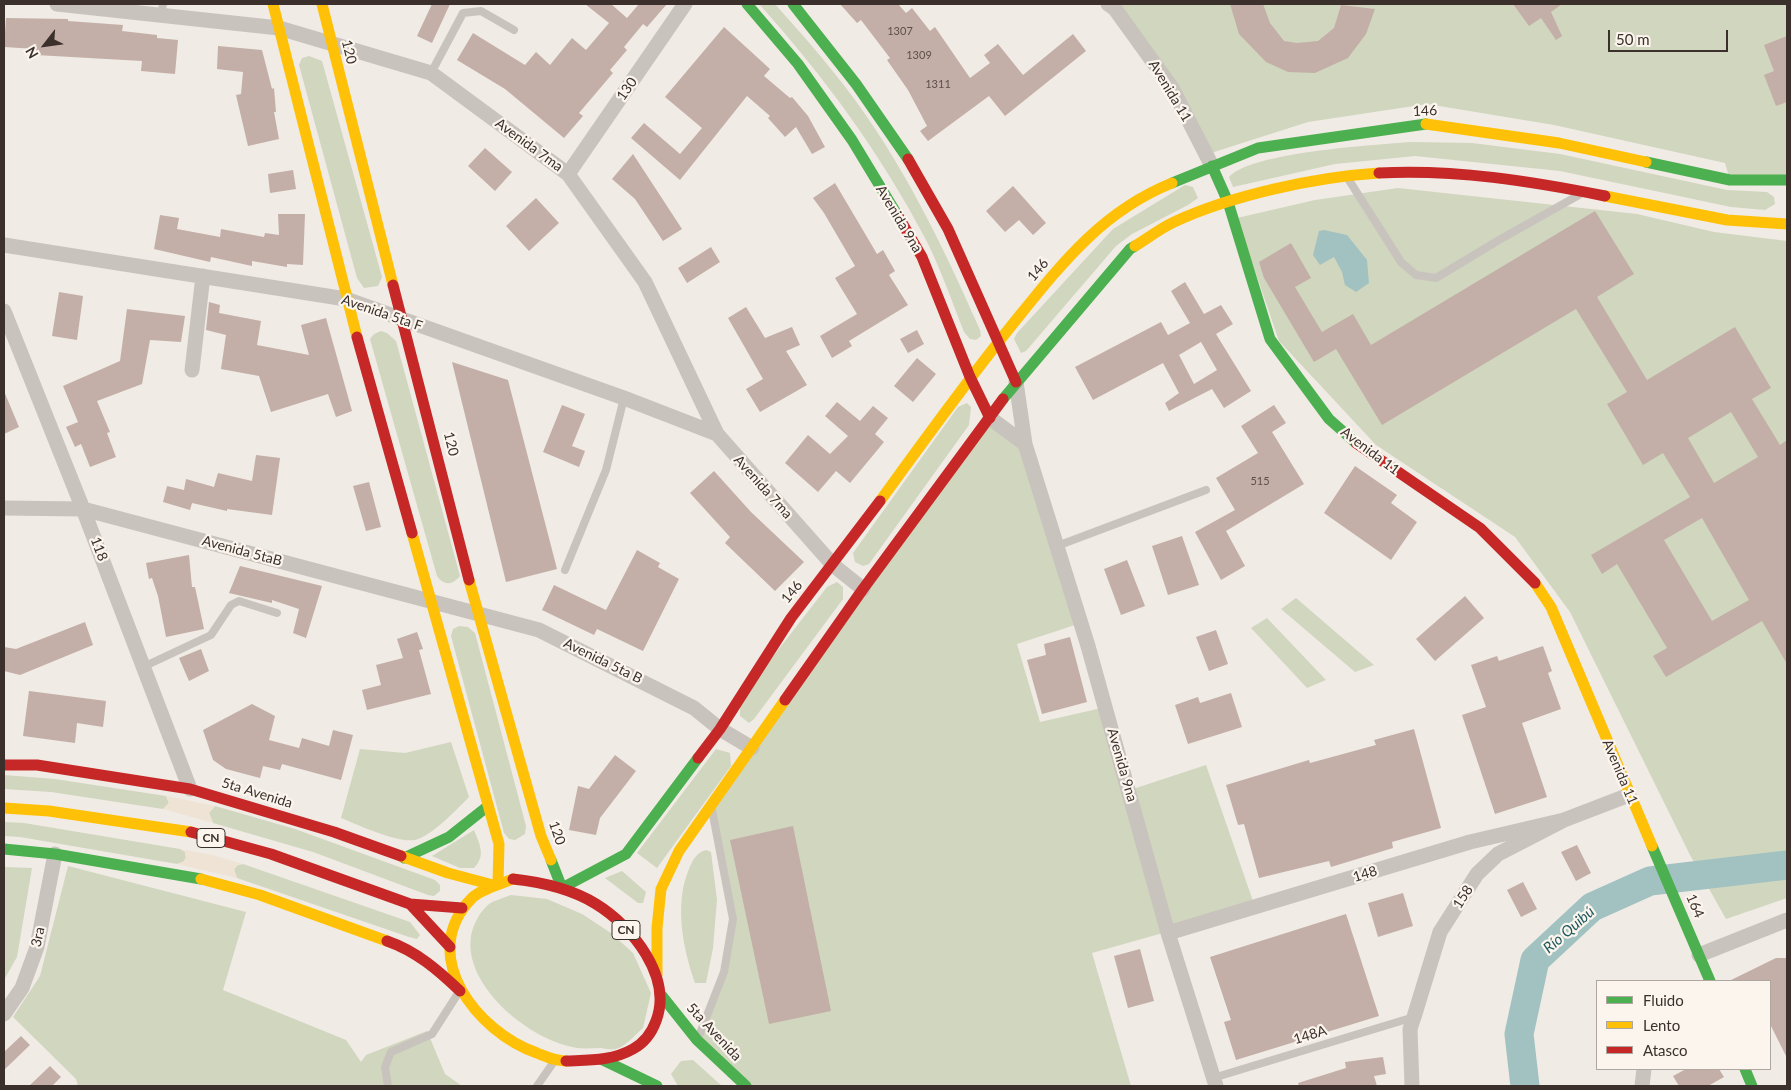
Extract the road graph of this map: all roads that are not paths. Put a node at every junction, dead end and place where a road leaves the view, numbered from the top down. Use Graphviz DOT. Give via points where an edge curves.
graph roads {
  1 [pos="57,4"];
  2 [pos="272,4"];
  3 [pos="322,4"];
  4 [pos="685,4"];
  5 [pos="748,4"];
  6 [pos="793,4"];
  7 [pos="1108,4"];
  8 [pos="162,9"];
  9 [pos="279,28"];
  10 [pos="514,30"];
  11 [pos="332,43"];
  12 [pos="431,73"];
  13 [pos="1212,166"];
  14 [pos="568,174"];
  15 [pos="1346,175"];
  16 [pos="1787,180"];
  17 [pos="1585,192"];
  18 [pos="1228,202"];
  19 [pos="1787,224"];
  20 [pos="4,244"];
  21 [pos="203,276"];
  22 [pos="346,299"];
  23 [pos="4,311"];
  24 [pos="404,321"];
  25 [pos="997,344"];
  26 [pos="192,370"];
  27 [pos="970,377"];
  28 [pos="1016,382"];
  29 [pos="624,398"];
  30 [pos="990,418"];
  31 [pos="717,434"];
  32 [pos="1025,444"];
  33 [pos="1206,490"];
  34 [pos="4,508"];
  35 [pos="83,509"];
  36 [pos="1057,546"];
  37 [pos="833,565"];
  38 [pos="565,570"];
  39 [pos="863,588"];
  40 [pos="431,601"];
  41 [pos="278,613"];
  42 [pos="477,613"];
  43 [pos="144,667"];
  44 [pos="720,728"];
  45 [pos="752,748"];
  46 [pos="4,764"];
  47 [pos="190,789"];
  48 [pos="1629,795"];
  49 [pos="488,806"];
  50 [pos="712,806"];
  51 [pos="4,808"];
  52 [pos="1564,820"];
  53 [pos="1651,844"];
  54 [pos="4,849"];
  55 [pos="55,854"];
  56 [pos="404,858"];
  57 [pos="496,884"];
  58 [pos="562,888"];
  59 [pos="410,904"];
  60 [pos="462,908"];
  61 [pos="1787,920"];
  62 [pos="1168,933"];
  63 [pos="450,947"];
  64 [pos="1700,955"];
  65 [pos="657,975"];
  66 [pos="1710,980"];
  67 [pos="460,992"];
  68 [pos="662,996"];
  69 [pos="4,1014"];
  70 [pos="1414,1017"];
  71 [pos="697,1040"];
  72 [pos="604,1060"];
  73 [pos="554,1061"];
  74 [pos="1644,1070"];
  75 [pos="1745,1070"];
  76 [pos="1214,1082"];
  77 [pos="388,1086"];
  78 [pos="537,1086"];
  79 [pos="657,1086"];
  80 [pos="746,1086"];
  81 [pos="1412,1086"];
  82 [pos="1642,1086"];
  83 [pos="1752,1086"];
  1 -- 8 [label="street, Avenida 7ma"];
  2 -- 9 [label="main road"];
  3 -- 11 [label="main road, 120"];
  4 -- 14 [label="street, 130"];
  5 -- 27 [label="main road, Avenida 9na" via="798,64 852,140 922,257"];
  6 -- 25 [label="main road, Avenida 9na" via="896,140 948,229"];
  7 -- 13 [label="street, Avenida 11" via="1115,9 1172,88"];
  8 -- 9 [label="street, Avenida 7ma"];
  9 -- 11 [label="street, Avenida 7ma"];
  9 -- 22 [label="main road"];
  10 -- 12 [label="lane" via="481,11 463,13"];
  11 -- 12 [label="street, Avenida 7ma"];
  11 -- 24 [label="main road, 120"];
  12 -- 14 [label="street, Avenida 7ma"];
  13 -- 16 [label="main road, 146" via="1258,148 1430,123 1559,143 1730,180"];
  13 -- 18 [label="main road, Avenida 11"];
  13 -- 25 [label="main road, 146" via="1159,189 1092,232"];
  14 -- 31 [label="street, Avenida 7ma" via="644,282"];
  15 -- 17 [label="main road" via="1416,171 1473,175"];
  15 -- 17 [label="lane" via="1401,262 1416,275 1436,278"];
  15 -- 18 [label="main road"];
  17 -- 19 [label="main road" via="1727,220"];
  18 -- 28 [label="main road" via="1174,222 1130,249"];
  18 -- 48 [label="main road, Avenida 11" via="1270,339 1329,419 1358,445 1480,528 1536,584 1551,607"];
  20 -- 21 [label="street, Avenida 5ta F"];
  21 -- 22 [label="street, Avenida 5ta F"];
  21 -- 26 [label="street"];
  22 -- 24 [label="street, Avenida 5ta F"];
  22 -- 40 [label="main road"];
  23 -- 35 [label="street, 118"];
  24 -- 29 [label="street, Avenida 5ta F"];
  24 -- 42 [label="main road, 120"];
  25 -- 27 [label="main road, 146"];
  25 -- 28 [label="main road, Avenida 9na"];
  27 -- 30 [label="main road, Avenida 9na"];
  27 -- 37 [label="main road, 146"];
  28 -- 30 [label="main road"];
  28 -- 32 [label="street, Avenida 9na"];
  29 -- 31 [label="street, Avenida 5ta F"];
  29 -- 38 [label="lane" via="606,470"];
  30 -- 32 [label="street, Avenida 9na"];
  30 -- 39 [label="main road"];
  31 -- 37 [label="street, Avenida 7ma"];
  32 -- 36 [label="street, Avenida 9na"];
  33 -- 36 [label="lane"];
  34 -- 35 [label="street, Avenida 5taB"];
  35 -- 40 [label="street, Avenida 5taB"];
  35 -- 43 [label="street, 118"];
  36 -- 62 [label="street, Avenida 9na"];
  37 -- 39 [label="street, Avenida 7ma"];
  37 -- 44 [label="main road, 146" via="791,618"];
  39 -- 45 [label="main road"];
  40 -- 42 [label="street, Avenida 5taB"];
  40 -- 49 [label="main road"];
  41 -- 43 [label="lane" via="239,601 230,605 210,635"];
  42 -- 44 [label="street, Avenida 5ta B" via="539,630 694,708"];
  42 -- 58 [label="main road, 120" via="541,836"];
  43 -- 47 [label="street, 118"];
  44 -- 45 [label="street, Avenida 5ta B"];
  44 -- 58 [label="main road, 146" via="626,854"];
  45 -- 50 [label="main road"];
  46 -- 47 [label="main road, 5ta Avenida" via="37,765"];
  47 -- 56 [label="main road, 5ta Avenida" via="334,832"];
  48 -- 52 [label="street, 158"];
  48 -- 53 [label="main road, Avenida 11"];
  49 -- 56 [label="main road" via="457,833 431,849"];
  49 -- 57 [label="main road" via="499,844"];
  50 -- 65 [label="main road" via="679,851 661,890"];
  50 -- 71 [label="lane" via="733,919 724,972"];
  51 -- 59 [label="main road, CN" via="49,810 186,831 272,854"];
  52 -- 62 [label="street, 148" via="1470,842"];
  52 -- 70 [label="street, 158" via="1498,854 1478,874 1440,932"];
  53 -- 64 [label="main road, 164"];
  54 -- 55 [label="main road"];
  55 -- 67 [label="main road" via="200,879 260,895 405,947 433,966"];
  55 -- 69 [label="street, 3ra" via="37,947 22,988"];
  56 -- 57 [label="main road, 5ta Avenida"];
  57 -- 58 [label="main road, CN" via="513,880 536,881"];
  57 -- 60 [label="main road, CN" via="477,894"];
  58 -- 65 [label="main road, CN" via="597,905 622,925"];
  59 -- 60 [label="main road, CN"];
  59 -- 63 [label="main road, CN"];
  60 -- 63 [label="main road, CN" via="450,932"];
  61 -- 64 [label="street"];
  62 -- 76 [label="street, Avenida 9na"];
  63 -- 67 [label="main road, CN" via="452,970"];
  64 -- 66 [label="main road, 164"];
  65 -- 68 [label="main road, CN"];
  67 -- 73 [label="main road, CN" via="475,1014 492,1030 530,1054"];
  67 -- 77 [label="lane" via="432,1034 391,1052 385,1067"];
  68 -- 71 [label="main road, 5ta Avenida / CN"];
  68 -- 72 [label="main road, CN" via="654,1029 644,1043 625,1054"];
  70 -- 76 [label="lane, 148A"];
  70 -- 81 [label="street, 158" via="1410,1029"];
  71 -- 80 [label="main road, 5ta Avenida / CN"];
  72 -- 73 [label="main road, CN"];
  72 -- 79 [label="main road"];
  73 -- 78 [label="lane"];
  74 -- 82 [label="street"];
  75 -- 83 [label="main road"];
}
